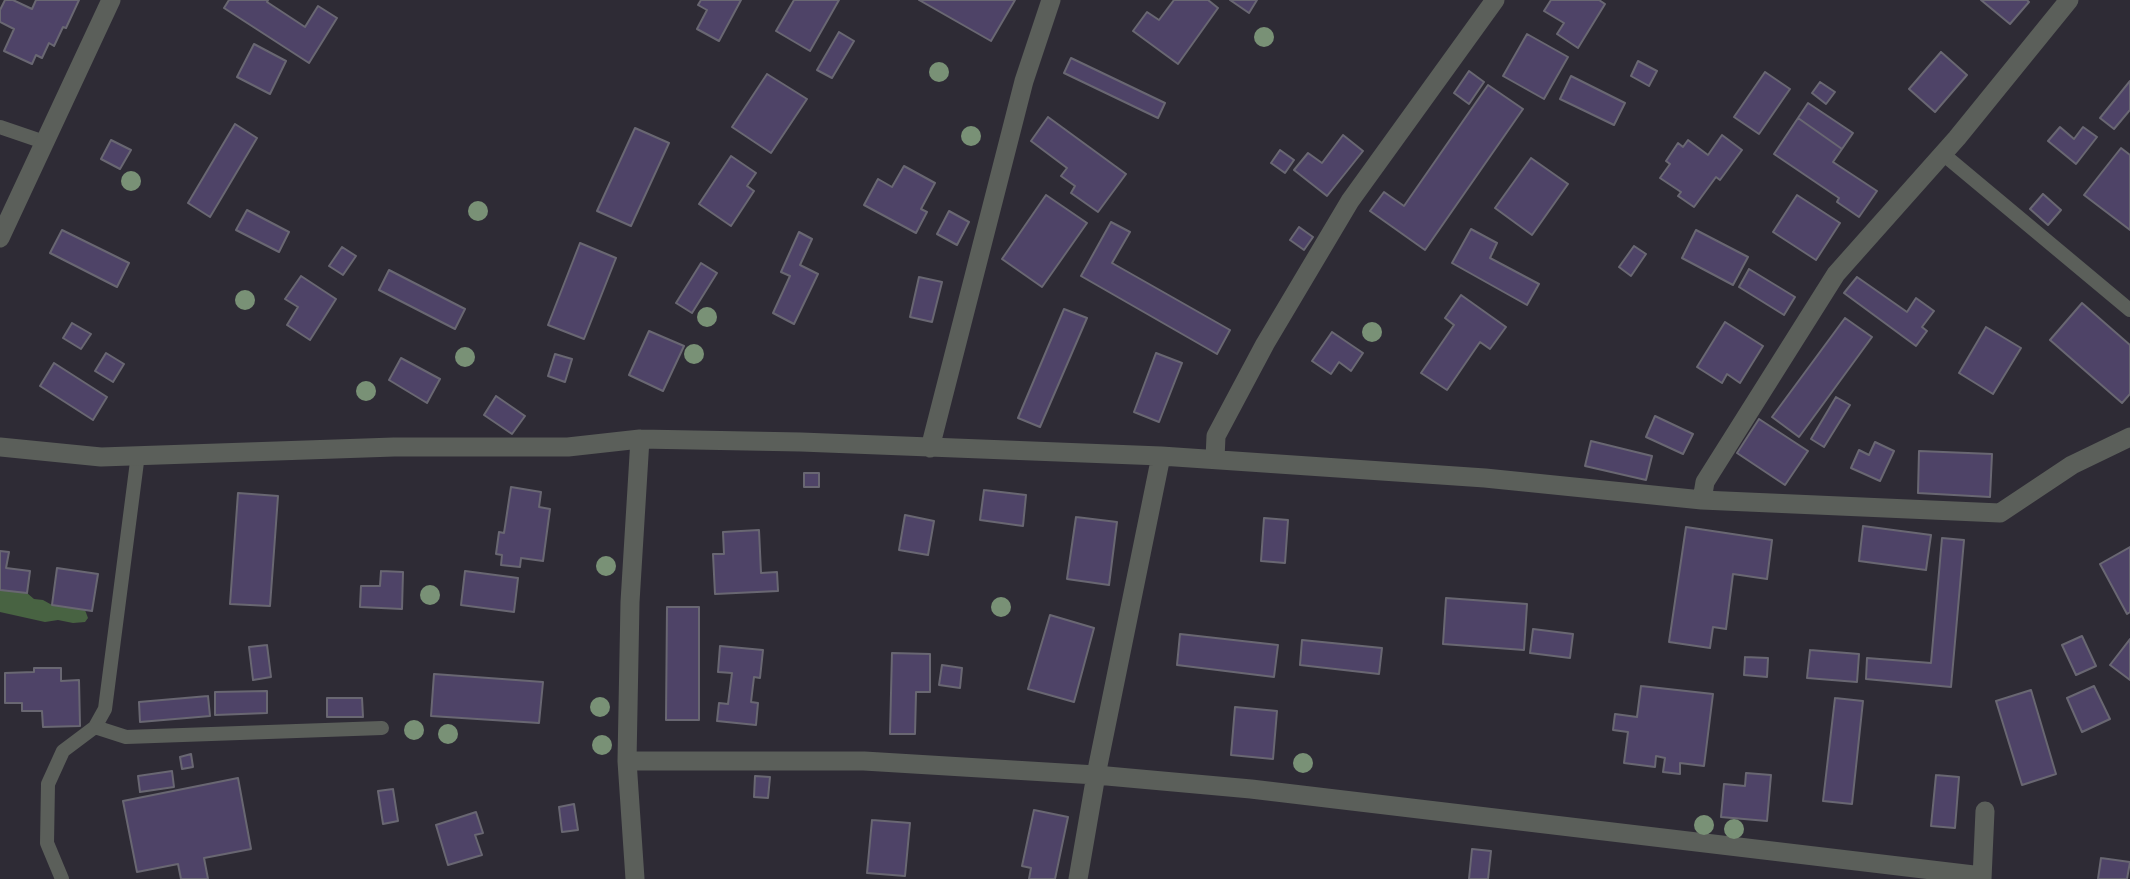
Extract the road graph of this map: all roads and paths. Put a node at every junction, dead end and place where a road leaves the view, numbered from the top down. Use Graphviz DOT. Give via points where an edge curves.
graph roads {
  1 [pos="111,0"];
  2 [pos="1051,0"];
  3 [pos="1495,0"];
  4 [pos="2069,0"];
  5 [pos="0,127"];
  6 [pos="44,142"];
  7 [pos="1943,154"];
  8 [pos="0,238"];
  9 [pos="2130,310"];
  10 [pos="2130,437"];
  11 [pos="640,439"];
  12 [pos="0,447"];
  13 [pos="930,448"];
  14 [pos="138,454"];
  15 [pos="1161,456"];
  16 [pos="1215,459"];
  17 [pos="1702,500"];
  18 [pos="95,727"];
  19 [pos="382,728"];
  20 [pos="627,761"];
  21 [pos="1096,775"];
  22 [pos="1985,810"];
  23 [pos="1982,878"];
  24 [pos="62,879"];
  25 [pos="635,879"];
  26 [pos="1077,879"];
  1 -- 6 [label="street"];
  2 -- 13 [label="street" via="1024,81"];
  3 -- 16 [label="street" via="1350,201 1216,436"];
  4 -- 7 [label="street"];
  5 -- 6 [label="lane"];
  6 -- 8 [label="street"];
  7 -- 9 [label="lane"];
  7 -- 17 [label="street" via="1836,274 1705,482"];
  10 -- 17 [label="street" via="2072,465 2000,513"];
  11 -- 13 [label="street"];
  11 -- 14 [label="street" via="568,447"];
  11 -- 20 [label="street"];
  12 -- 14 [label="street" via="100,457"];
  13 -- 15 [label="street"];
  14 -- 18 [label="lane" via="105,709"];
  15 -- 16 [label="street"];
  15 -- 21 [label="street"];
  16 -- 17 [label="street" via="1485,478"];
  18 -- 19 [label="lane" via="126,737"];
  18 -- 24 [label="lane" via="63,751 48,784 47,843"];
  20 -- 21 [label="street" via="864,761"];
  20 -- 25 [label="street"];
  21 -- 23 [label="street" via="1251,789"];
  21 -- 26 [label="street"];
  22 -- 23 [label="street"];
}
